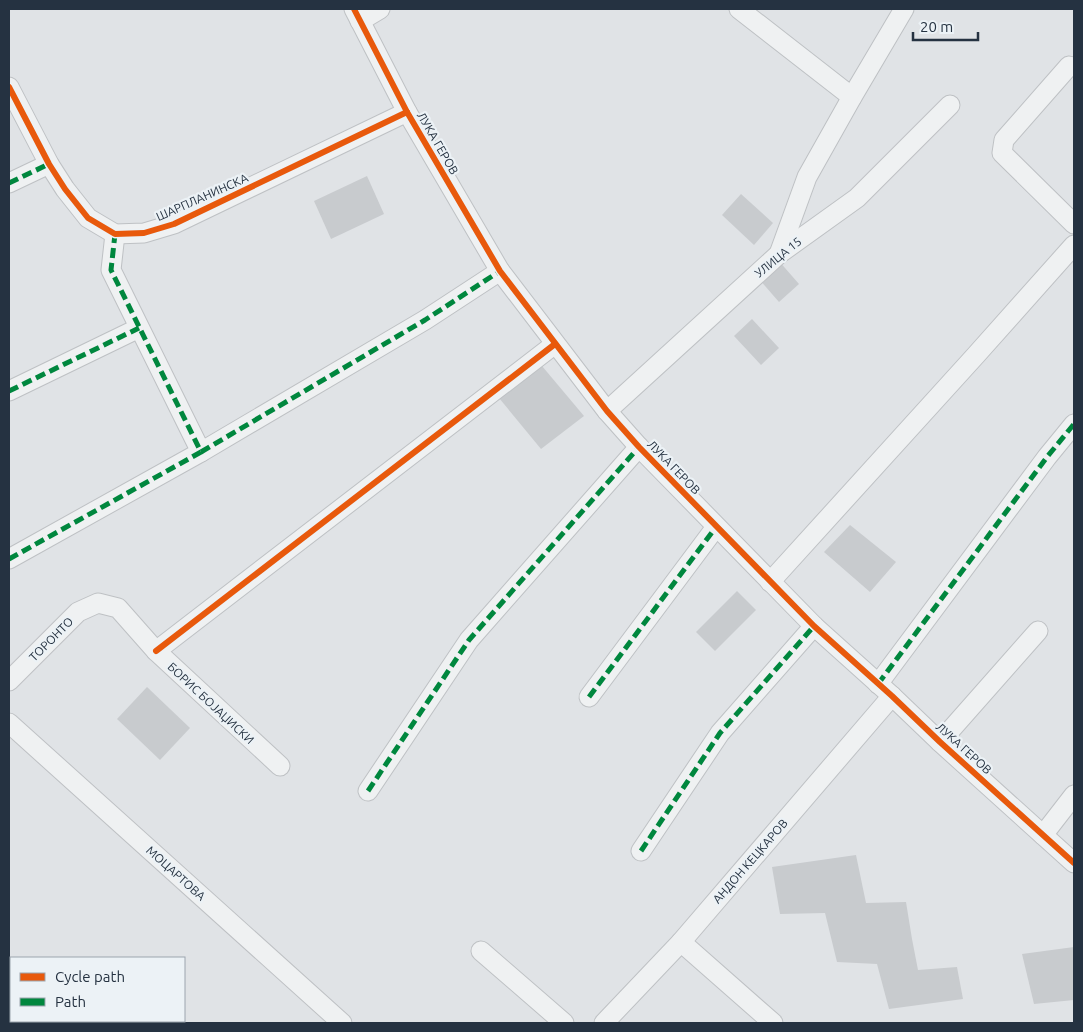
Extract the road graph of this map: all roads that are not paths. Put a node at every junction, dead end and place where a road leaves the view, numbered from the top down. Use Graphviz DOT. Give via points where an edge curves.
graph roads {
  1 [pos="379,9"];
  2 [pos="738,9"];
  3 [pos="904,9"];
  4 [pos="357,15"];
  5 [pos="1069,66"];
  6 [pos="9,87"];
  7 [pos="852,97"];
  8 [pos="950,105"];
  9 [pos="407,112"];
  10 [pos="49,164"];
  11 [pos="9,183"];
  12 [pos="1074,224"];
  13 [pos="115,234"];
  14 [pos="1074,245"];
  15 [pos="779,254"];
  16 [pos="500,271"];
  17 [pos="139,328"];
  18 [pos="555,344"];
  19 [pos="9,391"];
  20 [pos="606,411"];
  21 [pos="1074,424"];
  22 [pos="639,447"];
  23 [pos="201,452"];
  24 [pos="716,527"];
  25 [pos="9,559"];
  26 [pos="770,582"];
  27 [pos="98,602"];
  28 [pos="814,626"];
  29 [pos="1038,631"];
  30 [pos="156,651"];
  31 [pos="9,681"];
  32 [pos="885,690"];
  33 [pos="589,697"];
  34 [pos="9,723"];
  35 [pos="940,742"];
  36 [pos="280,766"];
  37 [pos="368,791"];
  38 [pos="1074,795"];
  39 [pos="1043,835"];
  40 [pos="641,851"];
  41 [pos="1074,862"];
  42 [pos="681,942"];
  43 [pos="481,951"];
  44 [pos="342,1023"];
  45 [pos="564,1023"];
  46 [pos="604,1023"];
  47 [pos="773,1023"];
  1 -- 4 [label="street"];
  2 -- 7 [label="street"];
  3 -- 7 [label="street"];
  4 -- 9 [label="street, ЛУКА ГЕРОВ"];
  5 -- 12 [label="street" via="1004,140 1002,153"];
  6 -- 10 [label="street"];
  7 -- 15 [label="street" via="807,177"];
  8 -- 15 [label="street, УЛИЦА 15" via="857,198"];
  9 -- 13 [label="street, ШАРПЛАНИНСКА" via="174,224 144,233"];
  9 -- 16 [label="street, ЛУКА ГЕРОВ"];
  10 -- 11 [label="street"];
  10 -- 13 [label="street" via="88,218"];
  13 -- 17 [label="street" via="111,270"];
  14 -- 26 [label="street"];
  15 -- 20 [label="street, УЛИЦА 15"];
  16 -- 18 [label="street, ЛУКА ГЕРОВ"];
  16 -- 23 [label="street" via="425,320"];
  17 -- 19 [label="street"];
  17 -- 23 [label="street"];
  18 -- 20 [label="street, ЛУКА ГЕРОВ"];
  18 -- 30 [label="street"];
  20 -- 22 [label="street, ЛУКА ГЕРОВ"];
  21 -- 32 [label="street, АНДОН КЕЦКАРОВ"];
  22 -- 24 [label="street, ЛУКА ГЕРОВ"];
  22 -- 37 [label="street" via="468,640"];
  23 -- 25 [label="street"];
  24 -- 26 [label="street, ЛУКА ГЕРОВ"];
  24 -- 33 [label="street"];
  26 -- 28 [label="street, ЛУКА ГЕРОВ"];
  27 -- 30 [label="street, БОРИС БОЈАЏИСКИ" via="118,608"];
  27 -- 31 [label="street, ТОРОНТО" via="78,612"];
  28 -- 32 [label="street, ЛУКА ГЕРОВ"];
  28 -- 40 [label="street" via="720,733"];
  29 -- 35 [label="street"];
  30 -- 36 [label="street, БОРИС БОЈАЏИСКИ"];
  32 -- 35 [label="street, ЛУКА ГЕРОВ"];
  32 -- 42 [label="street, АНДОН КЕЦКАРОВ"];
  34 -- 44 [label="street, МОЦАРТОВА"];
  35 -- 39 [label="street, ЛУКА ГЕРОВ"];
  38 -- 39 [label="street"];
  39 -- 41 [label="street, ЛУКА ГЕРОВ"];
  42 -- 46 [label="street, АНДОН КЕЦКАРОВ"];
  42 -- 47 [label="street"];
  43 -- 45 [label="street"];
}
